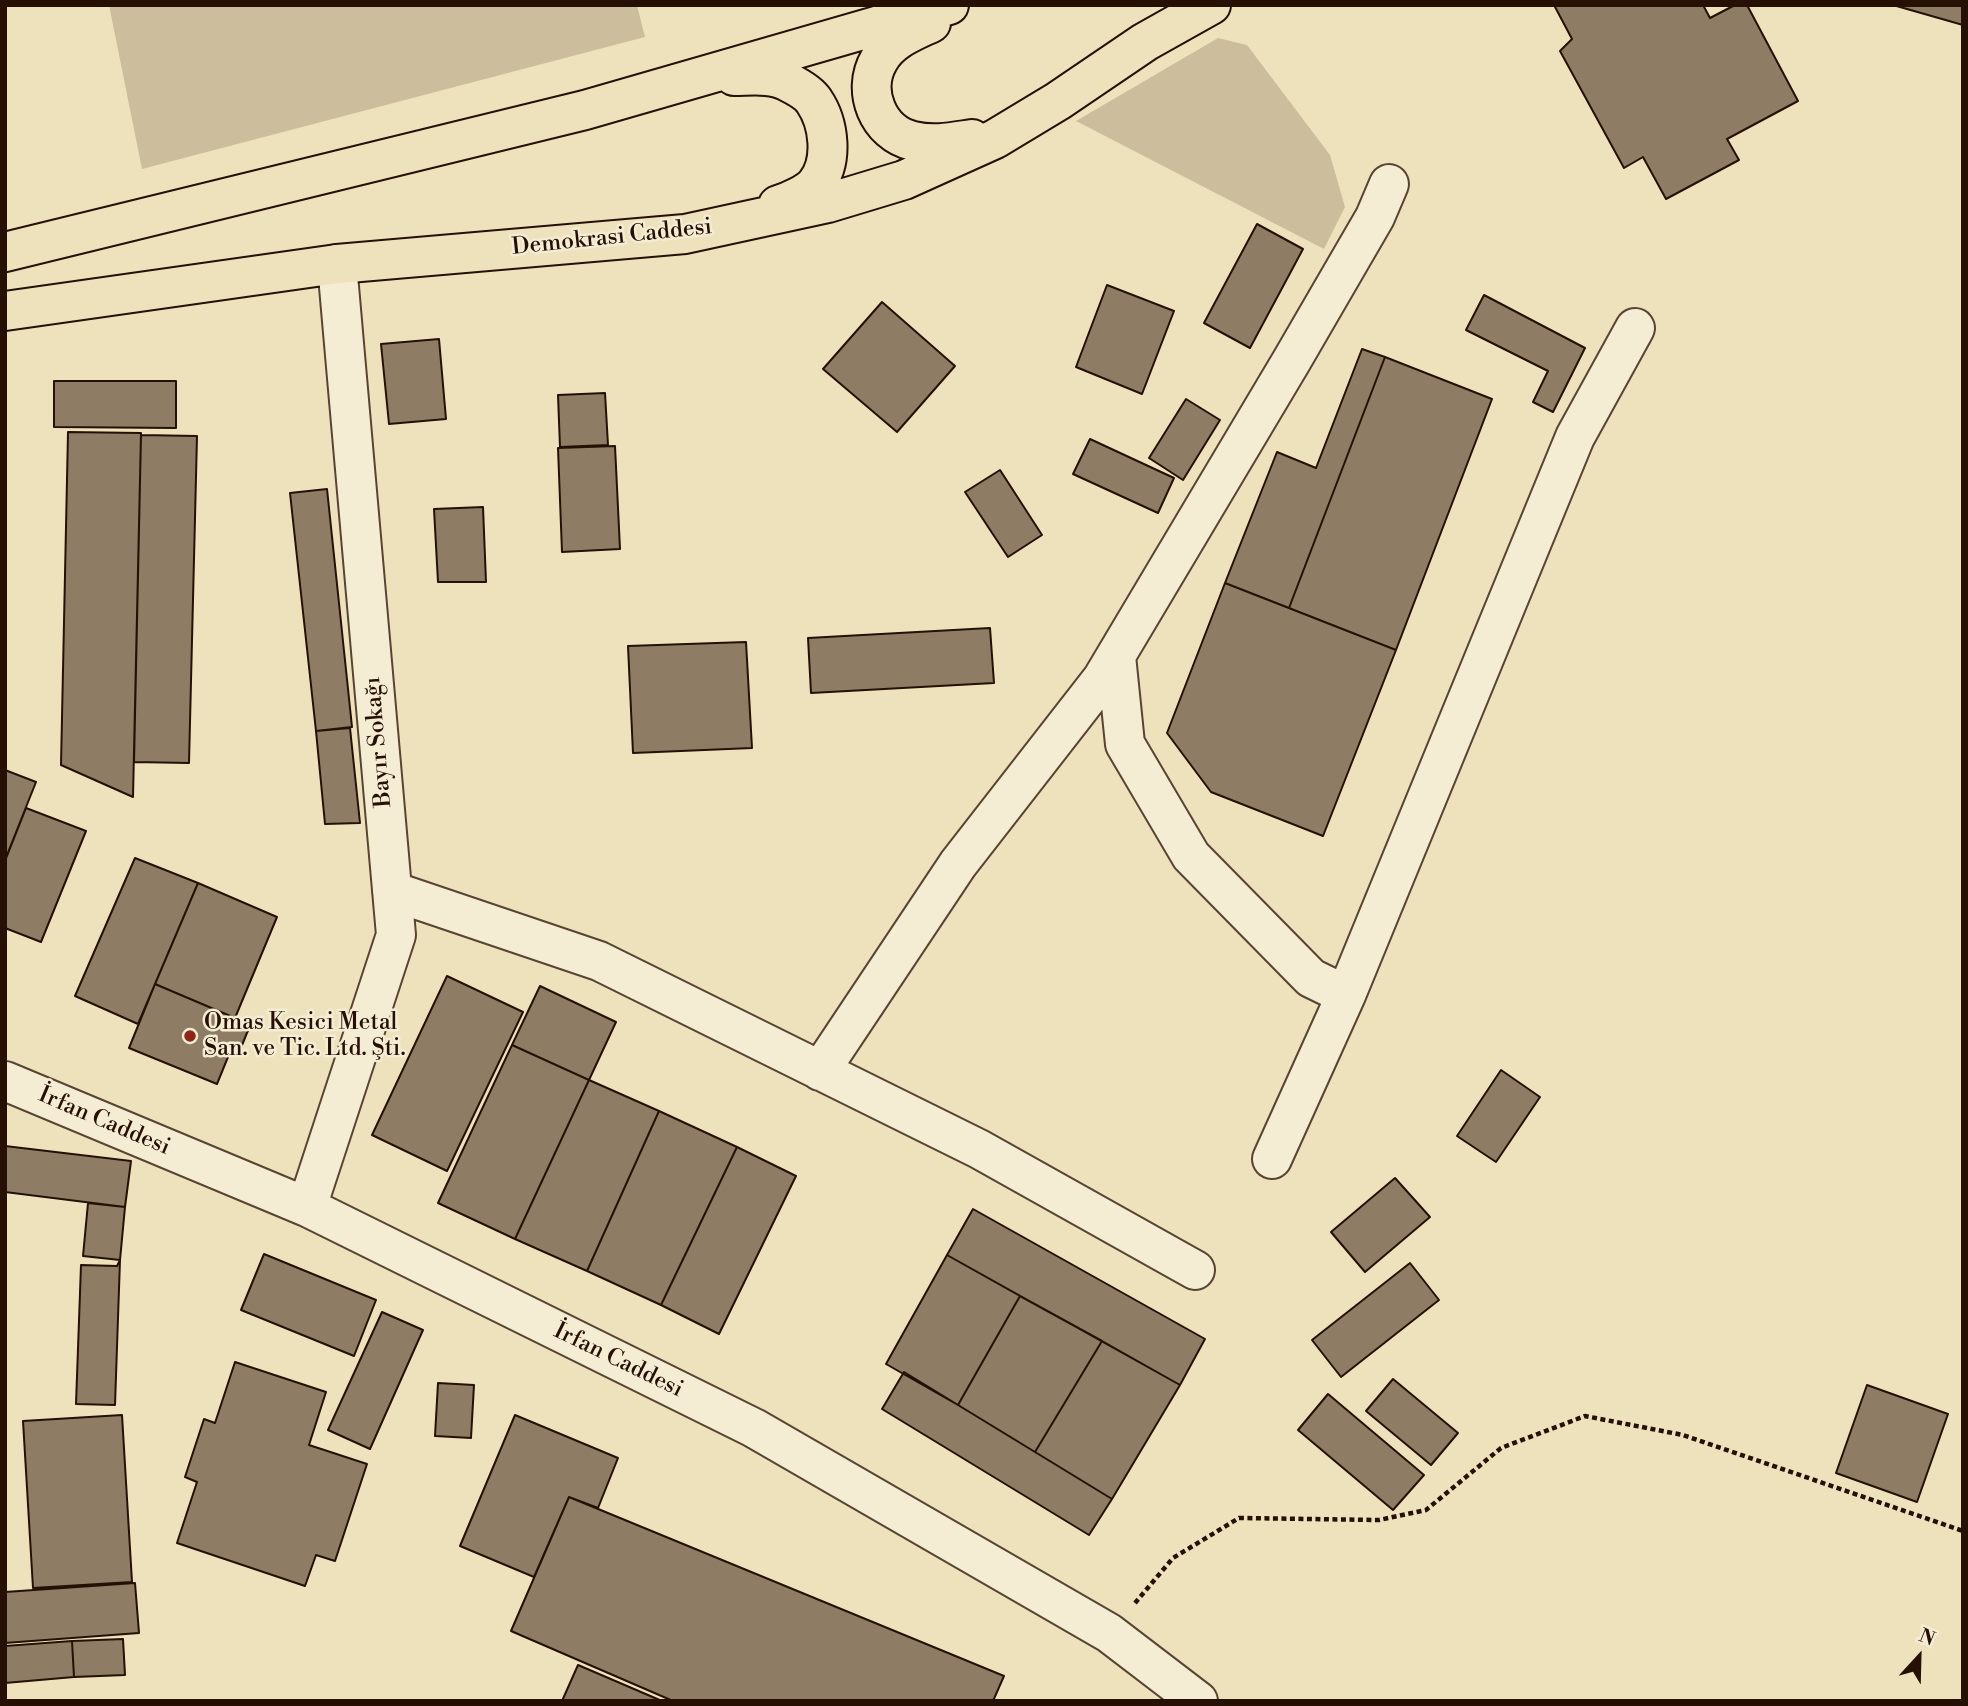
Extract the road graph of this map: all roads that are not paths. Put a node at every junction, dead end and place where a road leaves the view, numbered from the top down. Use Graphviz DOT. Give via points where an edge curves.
graph roads {
  1 [pos="949,5"];
  2 [pos="971,5"];
  3 [pos="1211,5"];
  4 [pos="680,83"];
  5 [pos="1058,101"];
  6 [pos="1389,184"];
  7 [pos="685,234"];
  8 [pos="5,252"];
  9 [pos="337,264"];
  10 [pos="5,311"];
  11 [pos="1635,328"];
  12 [pos="1116,656"];
  13 [pos="392,891"];
  14 [pos="1346,995"];
  15 [pos="820,1071"];
  16 [pos="5,1081"];
  17 [pos="1272,1159"];
  18 [pos="307,1207"];
  19 [pos="1195,1270"];
  20 [pos="1198,1701"];
  1 -- 4 [label="main road"];
  2 -- 5 [label="main road" via="900,37 879,60 871,85 874,109 889,128 911,141 940,144 972,139"];
  3 -- 5 [label="main road, Demokrasi Caddesi" via="1145,42"];
  4 -- 7 [label="main road" via="727,76 786,80 813,98 824,119 828,143 815,185 785,203"];
  4 -- 8 [label="main road"];
  5 -- 7 [label="main road, Demokrasi Caddesi" via="995,139 904,180 828,204"];
  6 -- 12 [label="street" via="1375,217"];
  7 -- 9 [label="main road, Demokrasi Caddesi"];
  9 -- 10 [label="main road, Demokrasi Caddesi"];
  9 -- 13 [label="street, Bayır Sokağı"];
  11 -- 14 [label="street" via="1575,437"];
  12 -- 14 [label="street" via="1125,744 1191,856 1311,978"];
  12 -- 15 [label="street" via="958,864"];
  13 -- 15 [label="street" via="599,961"];
  13 -- 18 [label="street, Bayır Sokağı" via="396,935"];
  14 -- 17 [label="street"];
  15 -- 19 [label="street" via="979,1149"];
  16 -- 18 [label="street, İrfan Caddesi"];
  18 -- 20 [label="street, İrfan Caddesi" via="754,1429 1109,1633"];
}
